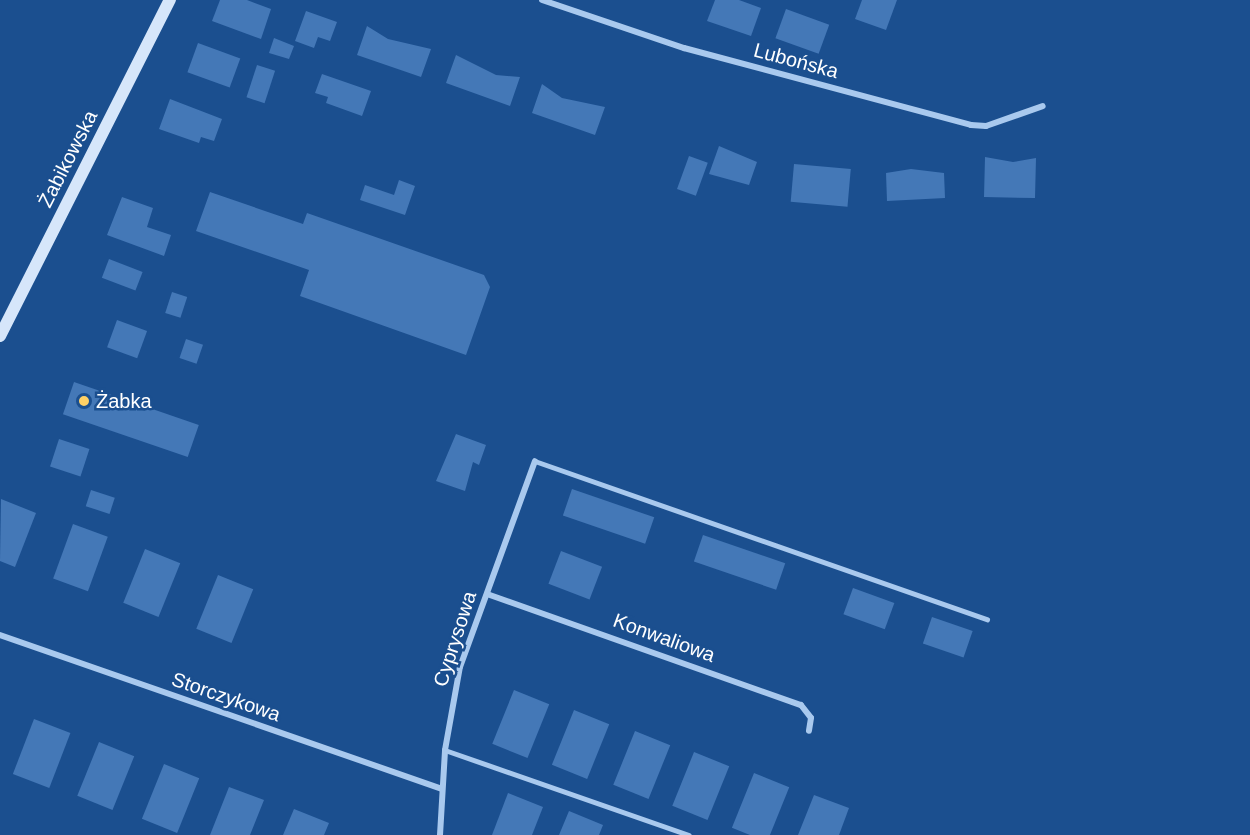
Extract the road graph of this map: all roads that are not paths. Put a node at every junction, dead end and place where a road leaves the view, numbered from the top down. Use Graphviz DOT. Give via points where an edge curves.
graph roads {
  1 [pos="170,0"];
  2 [pos="542,0"];
  3 [pos="1043,106"];
  4 [pos="0,336"];
  5 [pos="535,461"];
  6 [pos="487,594"];
  7 [pos="987,619"];
  8 [pos="0,635"];
  9 [pos="809,731"];
  10 [pos="445,750"];
  11 [pos="441,789"];
  12 [pos="440,835"];
  13 [pos="689,835"];
  1 -- 4 [label="street, Żabikowska"];
  2 -- 3 [label="street, Lubońska" via="684,48 971,125 986,126"];
  5 -- 6 [label="street, Cyprysowa"];
  5 -- 7 [label="lane"];
  6 -- 9 [label="street, Konwaliowa" via="801,705 811,718"];
  6 -- 10 [label="street, Cyprysowa" via="462,657"];
  8 -- 11 [label="street, Storczykowa"];
  10 -- 11 [label="street, Cyprysowa"];
  10 -- 13 [label="lane"];
  11 -- 12 [label="street, Cyprysowa"];
}
